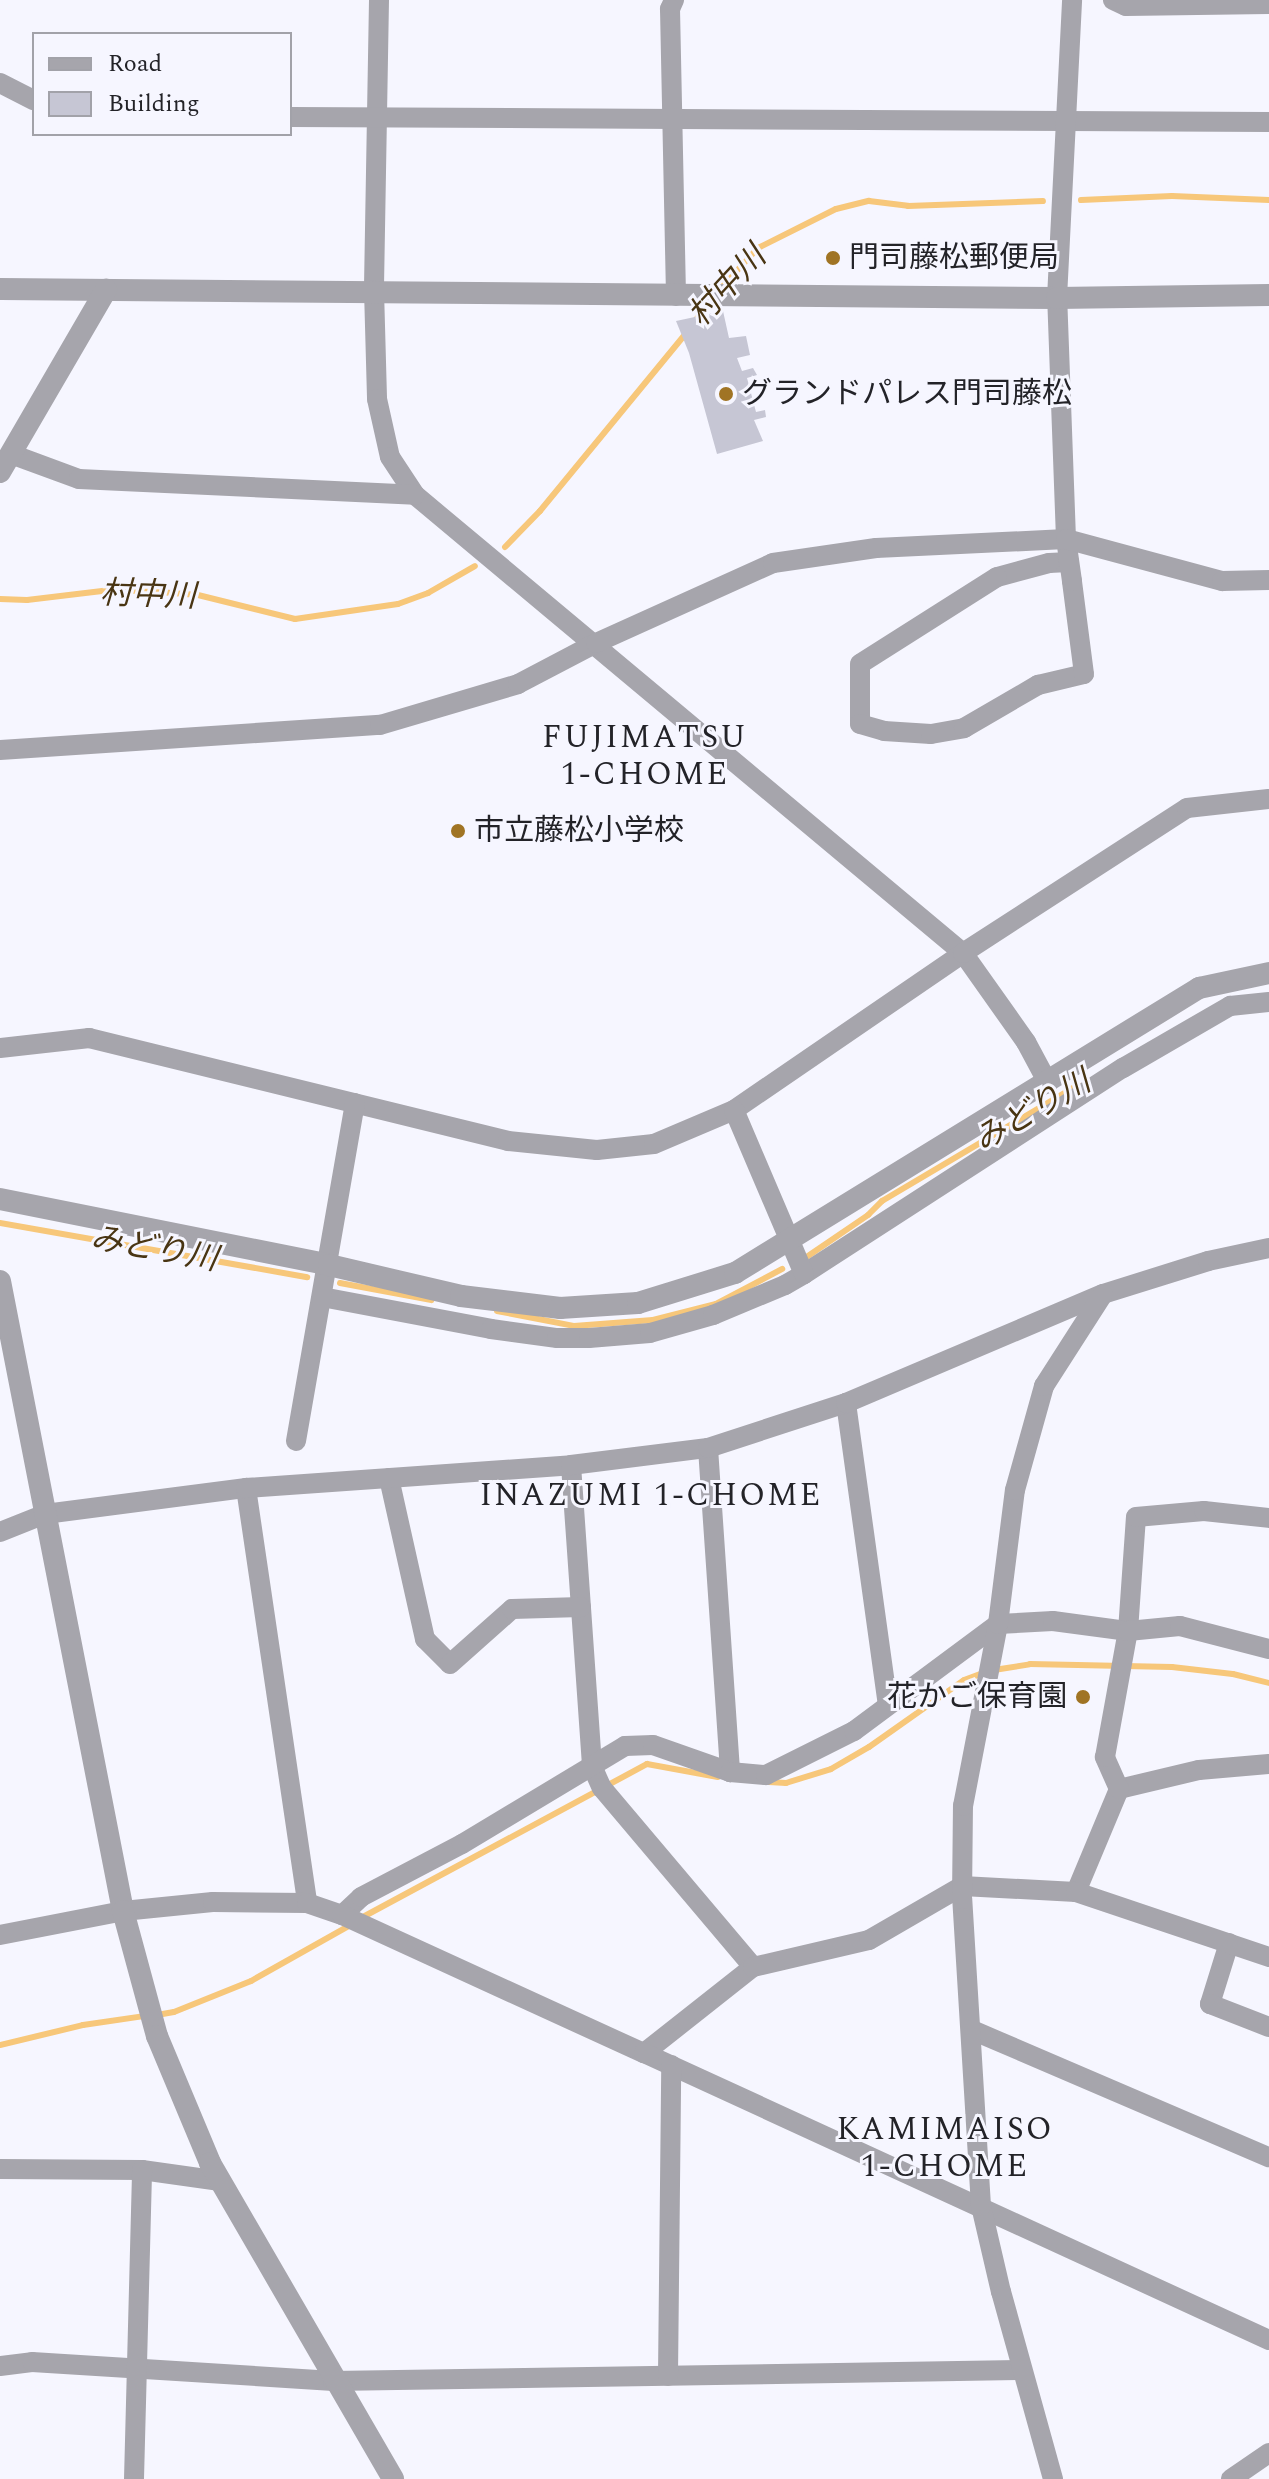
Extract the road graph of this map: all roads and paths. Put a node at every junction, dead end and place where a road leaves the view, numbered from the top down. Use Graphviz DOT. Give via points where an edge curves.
graph roads {
  1 [pos="379,0"];
  2 [pos="674,0"];
  3 [pos="1072,0"];
  4 [pos="1113,0"];
  5 [pos="1269,4"];
  6 [pos="0,83"];
  7 [pos="32,99"];
  8 [pos="292,117"];
  9 [pos="674,118"];
  10 [pos="378,119"];
  11 [pos="1066,121"];
  12 [pos="1269,122"];
  13 [pos="0,289"];
  14 [pos="106,290"];
  15 [pos="374,290"];
  16 [pos="1269,295"];
  17 [pos="687,296"];
  18 [pos="1057,298"];
  19 [pos="5,463"];
  20 [pos="415,495"];
  21 [pos="1066,539"];
  22 [pos="1069,562"];
  23 [pos="1269,580"];
  24 [pos="596,643"];
  25 [pos="0,750"];
  26 [pos="1269,799"];
  27 [pos="963,953"];
  28 [pos="1269,973"];
  29 [pos="1269,1002"];
  30 [pos="0,1048"];
  31 [pos="1048,1083"];
  32 [pos="355,1103"];
  33 [pos="734,1110"];
  34 [pos="0,1199"];
  35 [pos="790,1242"];
  36 [pos="1269,1248"];
  37 [pos="329,1265"];
  38 [pos="804,1274"];
  39 [pos="0,1281"];
  40 [pos="1103,1294"];
  41 [pos="322,1297"];
  42 [pos="846,1403"];
  43 [pos="296,1441"];
  44 [pos="708,1448"];
  45 [pos="571,1465"];
  46 [pos="389,1478"];
  47 [pos="246,1488"];
  48 [pos="45,1514"];
  49 [pos="1269,1518"];
  50 [pos="0,1532"];
  51 [pos="581,1607"];
  52 [pos="998,1624"];
  53 [pos="1128,1631"];
  54 [pos="1269,1649"];
  55 [pos="888,1704"];
  56 [pos="1269,1764"];
  57 [pos="592,1766"];
  58 [pos="730,1772"];
  59 [pos="1119,1789"];
  60 [pos="962,1886"];
  61 [pos="1076,1892"];
  62 [pos="307,1903"];
  63 [pos="123,1911"];
  64 [pos="342,1915"];
  65 [pos="0,1935"];
  66 [pos="1229,1943"];
  67 [pos="1269,1957"];
  68 [pos="753,1967"];
  69 [pos="1269,2027"];
  70 [pos="972,2030"];
  71 [pos="644,2053"];
  72 [pos="671,2065"];
  73 [pos="1269,2157"];
  74 [pos="0,2169"];
  75 [pos="142,2170"];
  76 [pos="220,2181"];
  77 [pos="981,2206"];
  78 [pos="1269,2340"];
  79 [pos="0,2366"];
  80 [pos="1022,2370"];
  81 [pos="139,2371"];
  82 [pos="668,2376"];
  83 [pos="333,2381"];
  84 [pos="1269,2453"];
  85 [pos="134,2479"];
  86 [pos="393,2479"];
  87 [pos="1053,2479"];
  88 [pos="1231,2479"];
  1 -- 10 [label="street"];
  2 -- 9 [label="street"];
  3 -- 11 [label="street"];
  4 -- 5 [label="street" via="1126,6"];
  6 -- 7 [label="street"];
  8 -- 10 [label="street"];
  9 -- 10 [label="street"];
  9 -- 11 [label="street"];
  9 -- 17 [label="street"];
  10 -- 15 [label="street"];
  11 -- 12 [label="street"];
  11 -- 18 [label="street"];
  13 -- 14 [label="street"];
  14 -- 15 [label="street"];
  14 -- 19 [label="street"];
  15 -- 17 [label="street"];
  15 -- 20 [label="street" via="377,399 390,457"];
  16 -- 18 [label="street"];
  17 -- 18 [label="street"];
  18 -- 21 [label="street"];
  19 -- 20 [label="street" via="79,479"];
  20 -- 24 [label="street"];
  21 -- 22 [label="street"];
  21 -- 23 [label="street" via="1222,581"];
  21 -- 24 [label="street" via="876,548 773,563"];
  22 -- 22 [label="street" via="1084,674 1038,685 964,728 931,734 860,724 860,664 997,577"];
  24 -- 25 [label="street" via="518,684 380,725"];
  24 -- 27 [label="street"];
  26 -- 27 [label="street" via="1187,808"];
  27 -- 31 [label="street" via="1026,1042"];
  27 -- 33 [label="street"];
  28 -- 31 [label="street" via="1199,988"];
  29 -- 38 [label="street" via="1230,1006"];
  30 -- 32 [label="street" via="89,1038"];
  31 -- 35 [label="street"];
  32 -- 33 [label="street" via="508,1141 597,1150 654,1144"];
  32 -- 37 [label="street"];
  33 -- 35 [label="street"];
  34 -- 37 [label="street"];
  35 -- 37 [label="street" via="735,1273 638,1303 560,1308 461,1296"];
  35 -- 38 [label="street"];
  36 -- 40 [label="street"];
  37 -- 41 [label="street"];
  38 -- 41 [label="street" via="713,1315 650,1333 589,1338 491,1329"];
  39 -- 48 [label="street"];
  40 -- 42 [label="street"];
  40 -- 52 [label="street" via="1044,1386 1015,1490"];
  41 -- 43 [label="street"];
  42 -- 44 [label="street"];
  42 -- 55 [label="street"];
  44 -- 45 [label="street"];
  44 -- 58 [label="street"];
  45 -- 46 [label="street"];
  45 -- 51 [label="street"];
  46 -- 47 [label="street"];
  46 -- 51 [label="street" via="425,1639 450,1664 512,1609"];
  47 -- 48 [label="street"];
  47 -- 62 [label="street"];
  48 -- 50 [label="street"];
  48 -- 63 [label="street"];
  49 -- 53 [label="street" via="1204,1511 1136,1517"];
  51 -- 57 [label="street"];
  52 -- 53 [label="street" via="1053,1621"];
  52 -- 55 [label="street"];
  52 -- 60 [label="street" via="963,1806"];
  53 -- 54 [label="street" via="1180,1626"];
  53 -- 59 [label="street" via="1105,1757"];
  55 -- 58 [label="street" via="854,1731 766,1775"];
  56 -- 59 [label="street" via="1199,1770"];
  57 -- 58 [label="street" via="625,1746 653,1745"];
  57 -- 64 [label="street" via="361,1897"];
  57 -- 68 [label="street" via="602,1788"];
  59 -- 61 [label="street"];
  60 -- 61 [label="street"];
  60 -- 68 [label="street" via="869,1940"];
  60 -- 70 [label="street"];
  61 -- 66 [label="street"];
  62 -- 63 [label="street" via="213,1902"];
  62 -- 64 [label="street"];
  63 -- 65 [label="street"];
  63 -- 76 [label="street" via="157,2036"];
  64 -- 71 [label="street"];
  66 -- 67 [label="street"];
  66 -- 69 [label="street" via="1210,2004"];
  68 -- 71 [label="street"];
  70 -- 73 [label="street"];
  70 -- 77 [label="street"];
  71 -- 72 [label="street"];
  72 -- 77 [label="street"];
  72 -- 82 [label="street"];
  74 -- 75 [label="street"];
  75 -- 76 [label="street"];
  75 -- 81 [label="street"];
  76 -- 83 [label="street"];
  77 -- 78 [label="street"];
  77 -- 80 [label="street"];
  79 -- 81 [label="street" via="32,2362"];
  80 -- 82 [label="street"];
  80 -- 87 [label="street"];
  81 -- 83 [label="street"];
  81 -- 85 [label="street"];
  82 -- 83 [label="street"];
  83 -- 86 [label="street"];
  84 -- 88 [label="street"];
}
